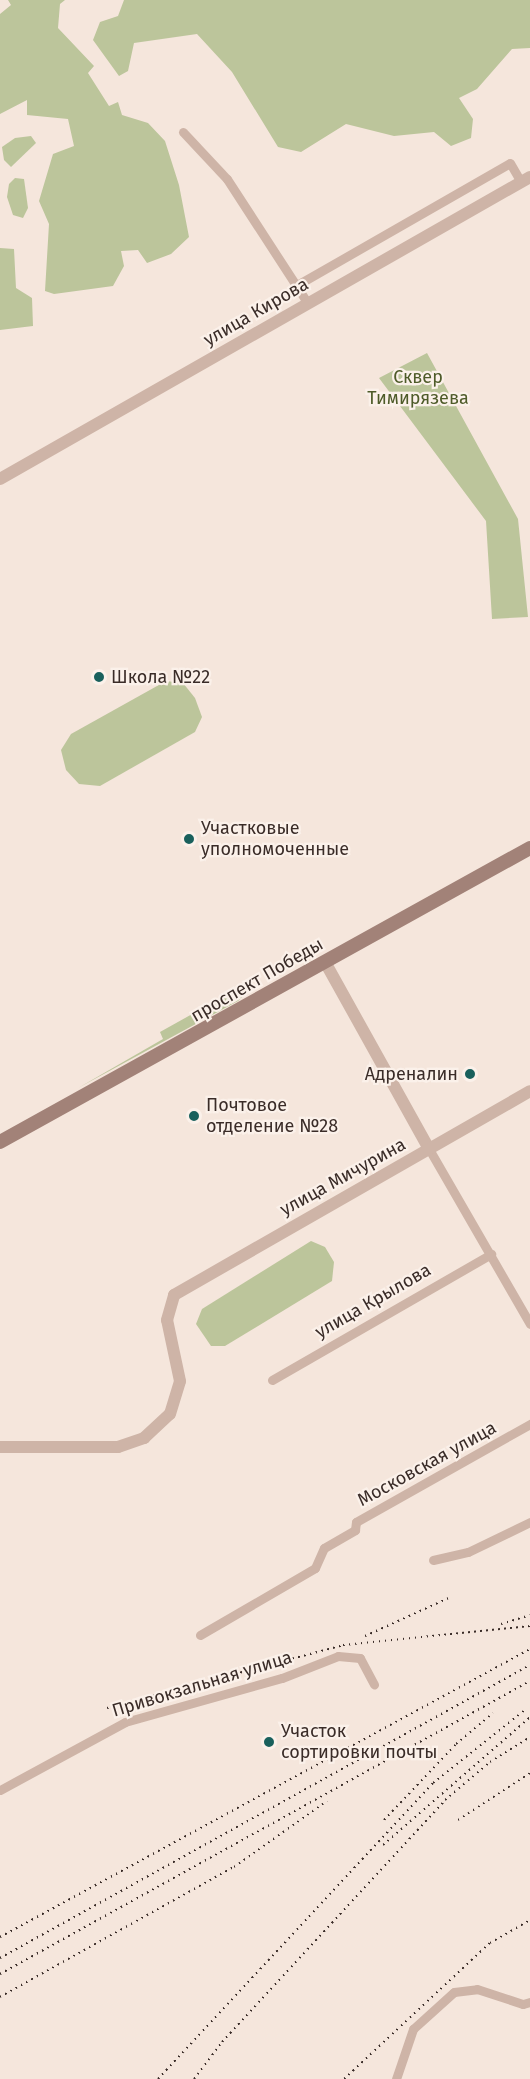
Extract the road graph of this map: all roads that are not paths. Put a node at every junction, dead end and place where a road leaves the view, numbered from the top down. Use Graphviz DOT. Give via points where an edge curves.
graph roads {
  1 [pos="183,132"];
  2 [pos="525,179"];
  3 [pos="297,285"];
  4 [pos="307,302"];
  5 [pos="0,479"];
  6 [pos="530,848"];
  7 [pos="325,962"];
  8 [pos="530,1091"];
  9 [pos="0,1142"];
  10 [pos="429,1149"];
  11 [pos="491,1254"];
  12 [pos="530,1324"];
  13 [pos="272,1380"];
  14 [pos="530,1424"];
  15 [pos="0,1447"];
  16 [pos="530,1522"];
  17 [pos="433,1560"];
  18 [pos="200,1635"];
  19 [pos="374,1684"];
  20 [pos="0,1790"];
  21 [pos="530,2002"];
  22 [pos="396,2079"];
  1 -- 3 [label="street" via="227,179"];
  2 -- 3 [label="street" via="510,163"];
  2 -- 4 [label="street, улица Кирова"];
  3 -- 4 [label="street"];
  4 -- 5 [label="street, улица Кирова"];
  6 -- 7 [label="main road, проспект Победы"];
  7 -- 9 [label="main road, проспект Победы"];
  7 -- 10 [label="street"];
  8 -- 10 [label="street, улица Мичурина"];
  10 -- 11 [label="street"];
  10 -- 15 [label="street, улица Мичурина" via="201,1276 174,1295 167,1320 180,1381 170,1414 144,1438 118,1447"];
  11 -- 12 [label="street"];
  11 -- 13 [label="street, улица Крылова"];
  14 -- 18 [label="street, Московская улица" via="356,1522 355,1530 324,1548 315,1568"];
  16 -- 17 [label="street" via="468,1552"];
  19 -- 20 [label="street, Привокзальная улица" via="360,1658 338,1656 282,1678 125,1722"];
  21 -- 22 [label="street" via="523,2004 477,1989 454,1992 413,2029"];
}
